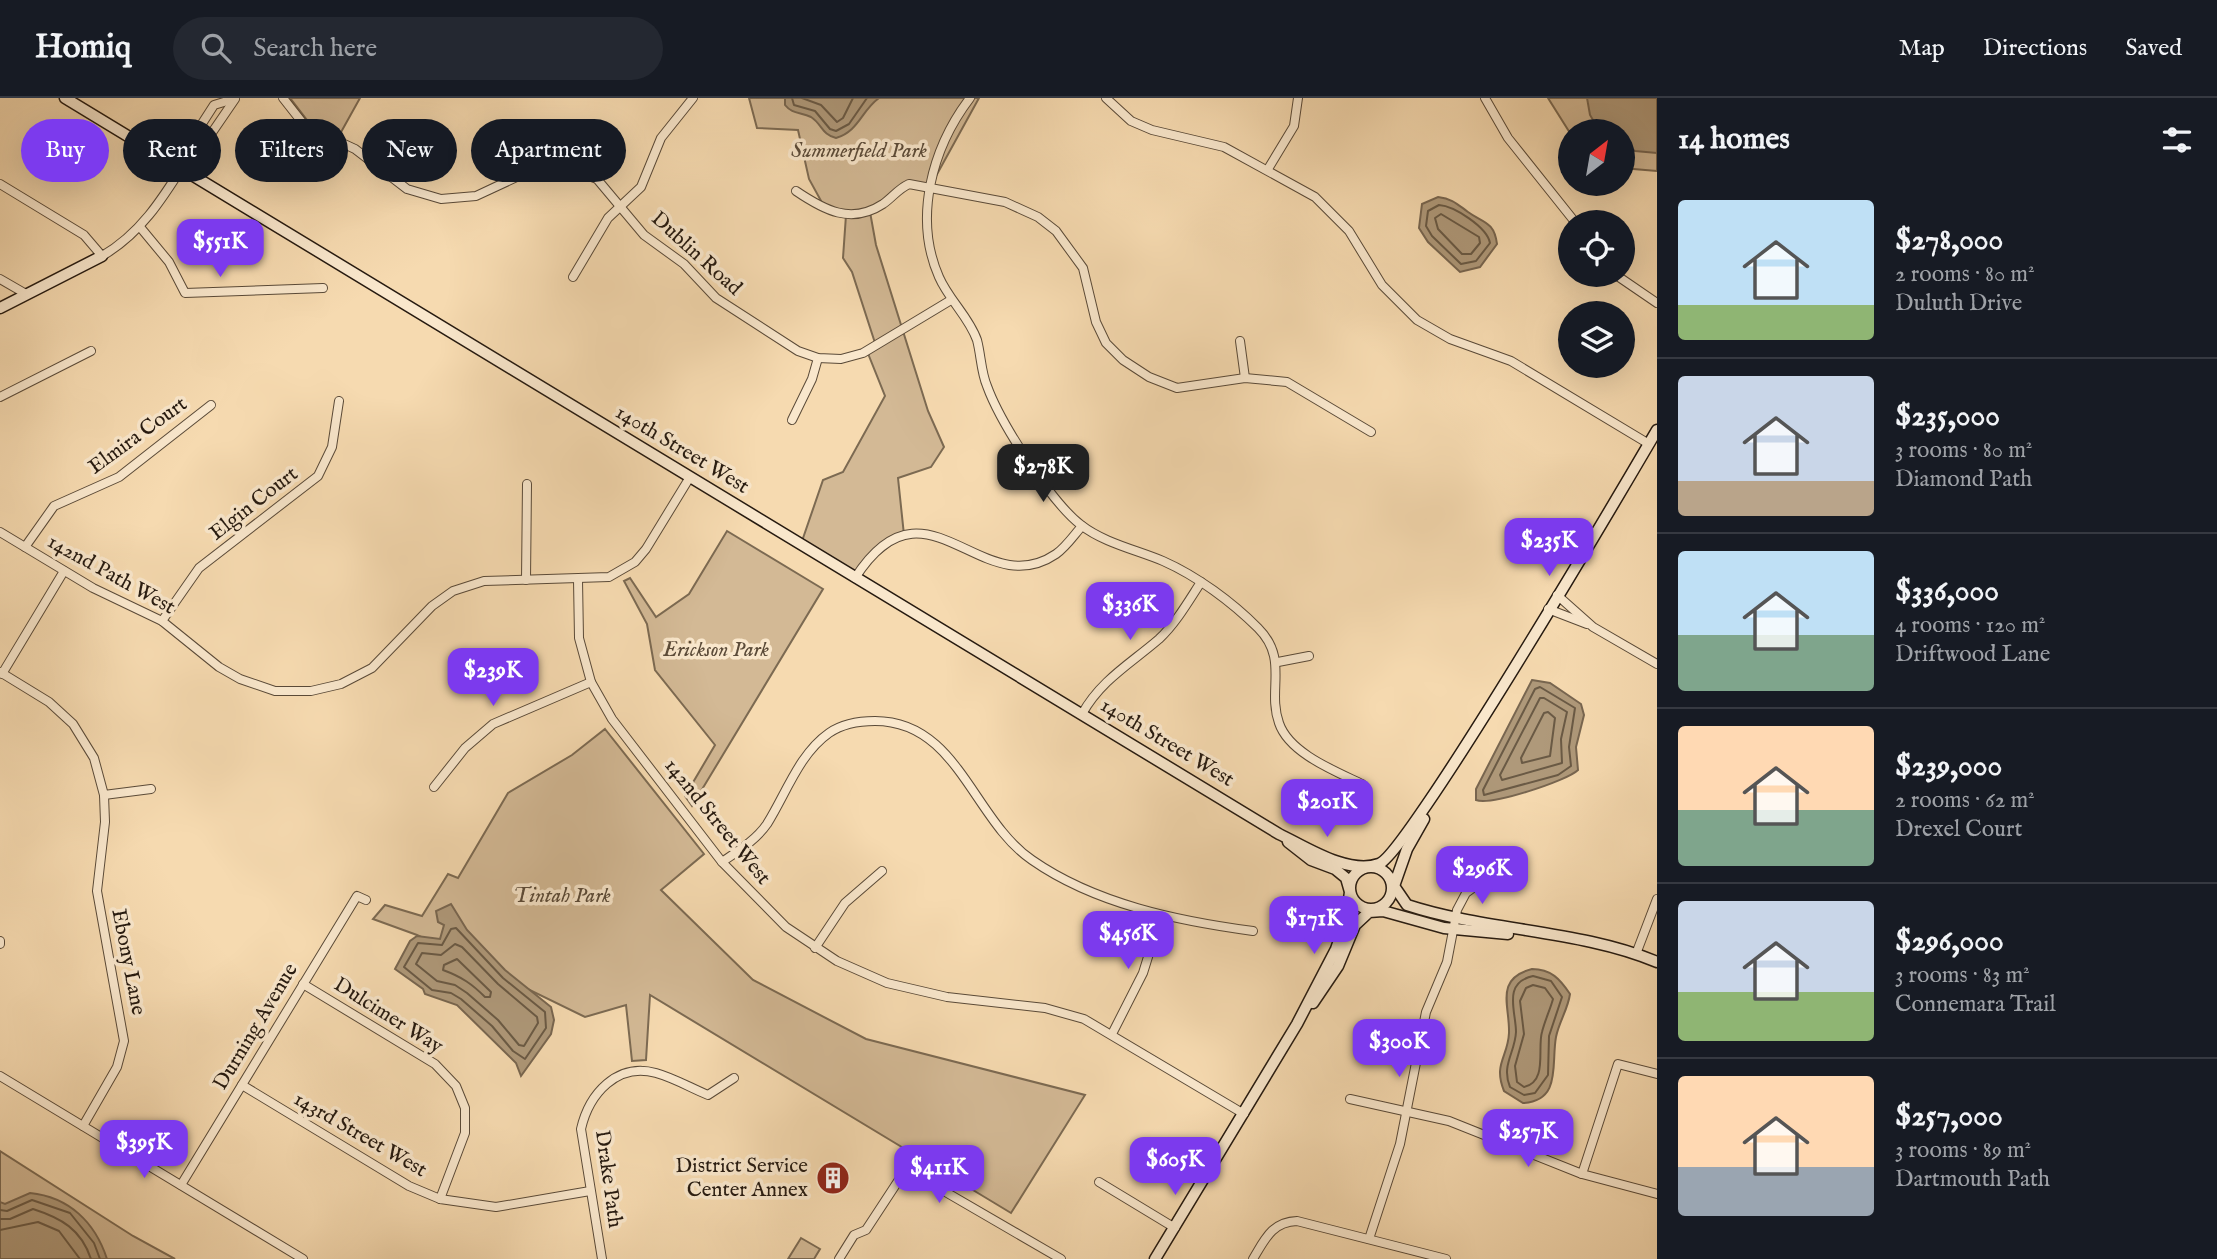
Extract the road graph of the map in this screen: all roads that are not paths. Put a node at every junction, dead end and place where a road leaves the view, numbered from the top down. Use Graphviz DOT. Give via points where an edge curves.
graph roads {
  1 [pos="65,98"];
  2 [pos="236,98"];
  3 [pos="283,98"];
  4 [pos="693,98"];
  5 [pos="970,98"];
  6 [pos="1106,98"];
  7 [pos="1298,98"];
  8 [pos="1485,98"];
  9 [pos="205,119"];
  10 [pos="221,120"];
  11 [pos="123,134"];
  12 [pos="1268,169"];
  13 [pos="172,182"];
  14 [pos="202,182"];
  15 [pos="0,184"];
  16 [pos="930,187"];
  17 [pos="796,191"];
  18 [pos="621,206"];
  19 [pos="1565,210"];
  20 [pos="140,227"];
  21 [pos="102,256"];
  22 [pos="573,277"];
  23 [pos="0,279"];
  24 [pos="1634,287"];
  25 [pos="323,288"];
  26 [pos="26,295"];
  27 [pos="951,300"];
  28 [pos="1657,303"];
  29 [pos="0,308"];
  30 [pos="1240,341"];
  31 [pos="91,351"];
  32 [pos="818,358"];
  33 [pos="1245,378"];
  34 [pos="0,397"];
  35 [pos="339,401"];
  36 [pos="211,405"];
  37 [pos="792,420"];
  38 [pos="1657,430"];
  39 [pos="1371,432"];
  40 [pos="1649,444"];
  41 [pos="690,477"];
  42 [pos="527,484"];
  43 [pos="1082,526"];
  44 [pos="0,532"];
  45 [pos="25,547"];
  46 [pos="64,572"];
  47 [pos="855,578"];
  48 [pos="526,580"];
  49 [pos="578,580"];
  50 [pos="1200,582"];
  51 [pos="1557,595"];
  52 [pos="1548,608"];
  53 [pos="162,621"];
  54 [pos="1592,626"];
  55 [pos="1309,656"];
  56 [pos="1278,662"];
  57 [pos="1657,664"];
  58 [pos="1,673"];
  59 [pos="591,682"];
  60 [pos="1082,714"];
  61 [pos="1476,728"];
  62 [pos="1362,784"];
  63 [pos="434,787"];
  64 [pos="151,789"];
  65 [pos="104,794"];
  66 [pos="1279,834"];
  67 [pos="722,862"];
  68 [pos="1367,867"];
  69 [pos="882,870"];
  70 [pos="1504,872"];
  71 [pos="1394,886"];
  72 [pos="1350,892"];
  73 [pos="1657,899"];
  74 [pos="366,900"];
  75 [pos="1375,910"];
  76 [pos="1161,915"];
  77 [pos="1453,922"];
  78 [pos="1253,931"];
  79 [pos="815,948"];
  80 [pos="1636,954"];
  81 [pos="1657,962"];
  82 [pos="303,984"];
  83 [pos="1297,1024"];
  84 [pos="1112,1034"];
  85 [pos="1657,1074"];
  86 [pos="0,1076"];
  87 [pos="734,1078"];
  88 [pos="242,1085"];
  89 [pos="1350,1099"];
  90 [pos="1408,1110"];
  91 [pos="1244,1114"];
  92 [pos="83,1126"];
  93 [pos="1582,1174"];
  94 [pos="1099,1182"];
  95 [pos="181,1185"];
  96 [pos="590,1191"];
  97 [pos="1657,1194"];
  98 [pos="440,1199"];
  99 [pos="1175,1228"];
  100 [pos="1369,1239"];
  101 [pos="1414,1255"];
  102 [pos="303,1259"];
  103 [pos="602,1259"];
  104 [pos="839,1259"];
  105 [pos="1060,1259"];
  106 [pos="1155,1259"];
  107 [pos="1252,1259"];
  108 [pos="1446,1259"];
  1 -- 11 [label="street, 140th Street West"];
  2 -- 9 [label="street" via="214,105"];
  2 -- 10 [label="street"];
  3 -- 18 [label="street, Dublin Road" via="305,126 355,149 407,189 441,199 476,196 536,168 568,168 597,180"];
  4 -- 18 [label="street" via="661,138 642,187"];
  5 -- 16 [label="street" via="946,136"];
  6 -- 12 [label="street" via="1131,121 1224,147"];
  7 -- 12 [label="street" via="1294,126"];
  8 -- 19 [label="street" via="1508,138"];
  12 -- 40 [label="street" via="1334,212 1381,285 1417,320 1450,339 1511,361"];
  13 -- 20 [label="street"];
  14 -- 41 [label="street, 140th Street West"];
  15 -- 21 [label="street" via="85,235"];
  16 -- 17 [label="street" via="909,184 870,212 851,216 820,207"];
  16 -- 27 [label="street" via="929,247"];
  16 -- 33 [label="street" via="1005,202 1056,231 1083,268 1106,343 1149,377 1177,388"];
  18 -- 22 [label="street" via="608,218"];
  18 -- 32 [label="street, Dublin Road" via="643,235 684,264 730,309 798,351"];
  20 -- 21 [label="street"];
  20 -- 25 [label="street" via="169,262 186,293"];
  21 -- 26 [label="street"];
  23 -- 26 [label="street"];
  24 -- 28 [label="street"];
  26 -- 29 [label="street"];
  27 -- 32 [label="street, Dublin Road" via="863,353 841,359"];
  27 -- 43 [label="street" via="972,326 985,384 998,413 1060,505"];
  30 -- 33 [label="street"];
  31 -- 34 [label="street"];
  32 -- 37 [label="street"];
  33 -- 39 [label="street" via="1287,382"];
  35 -- 53 [label="street, Elgin Court" via="332,447 318,476 199,568"];
  36 -- 45 [label="street, Elmira Court" via="119,477 54,506"];
  38 -- 40 [label="street"];
  40 -- 51 [label="street"];
  41 -- 47 [label="street, 140th Street West"];
  41 -- 49 [label="street, 142nd Path West" via="635,562 609,577"];
  42 -- 48 [label="street"];
  43 -- 47 [label="street" via="1052,556 1014,566 928,535 898,536 873,551"];
  43 -- 50 [label="street"];
  44 -- 45 [label="street, 142nd Path West"];
  45 -- 46 [label="street, 142nd Path West"];
  46 -- 53 [label="street, 142nd Path West"];
  46 -- 58 [label="street"];
  47 -- 60 [label="street, 140th Street West"];
  48 -- 49 [label="street, 142nd Path West"];
  48 -- 53 [label="street, 142nd Path West" via="484,581 453,591 432,606 372,668 341,684 311,691 275,691 240,680"];
  49 -- 59 [label="street, 142nd Street West" via="579,638"];
  50 -- 56 [label="street" via="1261,630"];
  50 -- 60 [label="street" via="1160,638 1102,684"];
  51 -- 52 [label="street"];
  51 -- 54 [label="street"];
  52 -- 54 [label="street"];
  52 -- 61 [label="street"];
  54 -- 57 [label="street"];
  55 -- 56 [label="street"];
  56 -- 62 [label="street" via="1275,707 1279,725 1293,743"];
  58 -- 65 [label="street, Ebony Lane" via="49,702 73,724 94,758"];
  59 -- 63 [label="street" via="493,724 465,748"];
  59 -- 67 [label="street, 142nd Street West" via="611,719"];
  60 -- 66 [label="street, 140th Street West"];
  61 -- 68 [label="street" via="1397,848 1385,861"];
  61 -- 71 [label="street" via="1407,849"];
  64 -- 65 [label="street"];
  65 -- 92 [label="street, Ebony Lane" via="97,891 124,1041 117,1068"];
  66 -- 68 [label="street, 140th Street West" via="1339,861"];
  66 -- 72 [label="street, 140th Street West" via="1311,860 1340,873"];
  67 -- 76 [label="street" via="765,826 809,752 829,733 852,724 889,721 924,733 946,752 1000,830 1029,859 1065,880"];
  67 -- 79 [label="street, 142nd Street West" via="761,905"];
  68 -- 71 [label="street" via="1384,871"];
  68 -- 72 [label="street" via="1354,875"];
  69 -- 79 [label="street" via="845,903"];
  70 -- 77 [label="street" via="1466,893"];
  71 -- 75 [label="street" via="1385,904"];
  71 -- 77 [label="street" via="1407,905"];
  72 -- 75 [label="street" via="1359,906"];
  72 -- 83 [label="street" via="1346,921 1335,949"];
  73 -- 80 [label="street"];
  74 -- 82 [label="street, Durning Avenue" via="357,895"];
  75 -- 77 [label="street"];
  75 -- 83 [label="street" via="1355,925 1338,966"];
  76 -- 78 [label="street"];
  76 -- 84 [label="street" via="1143,973"];
  77 -- 80 [label="street"];
  77 -- 90 [label="street" via="1447,962 1426,1012"];
  79 -- 84 [label="street, 142nd Street West" via="898,986 1063,1012"];
  80 -- 81 [label="street"];
  82 -- 88 [label="street, Durning Avenue"];
  82 -- 98 [label="street, Dulcimer Way" via="435,1064 456,1086 465,1108 465,1133"];
  83 -- 91 [label="street"];
  84 -- 91 [label="street, 142nd Street West"];
  85 -- 93 [label="street" via="1618,1064"];
  86 -- 92 [label="street"];
  87 -- 96 [label="street, Drake Path" via="708,1096 656,1073 637,1071 617,1076 597,1091 585,1109 581,1129"];
  88 -- 95 [label="street, Durning Avenue"];
  88 -- 98 [label="street, 143rd Street West" via="409,1186"];
  89 -- 90 [label="street"];
  90 -- 93 [label="street" via="1449,1121"];
  90 -- 100 [label="street"];
  91 -- 99 [label="street"];
  92 -- 95 [label="street"];
  93 -- 97 [label="street"];
  94 -- 99 [label="street"];
  95 -- 102 [label="street"];
  96 -- 98 [label="street, 143rd Street West" via="496,1207"];
  96 -- 103 [label="street, Drake Path"];
  99 -- 106 [label="street"];
  100 -- 101 [label="street"];
  100 -- 107 [label="street" via="1297,1221 1283,1222 1269,1232"];
  101 -- 108 [label="street"];
  104 -- 105 [label="street" via="854,1235 866,1230 906,1169"];
}
